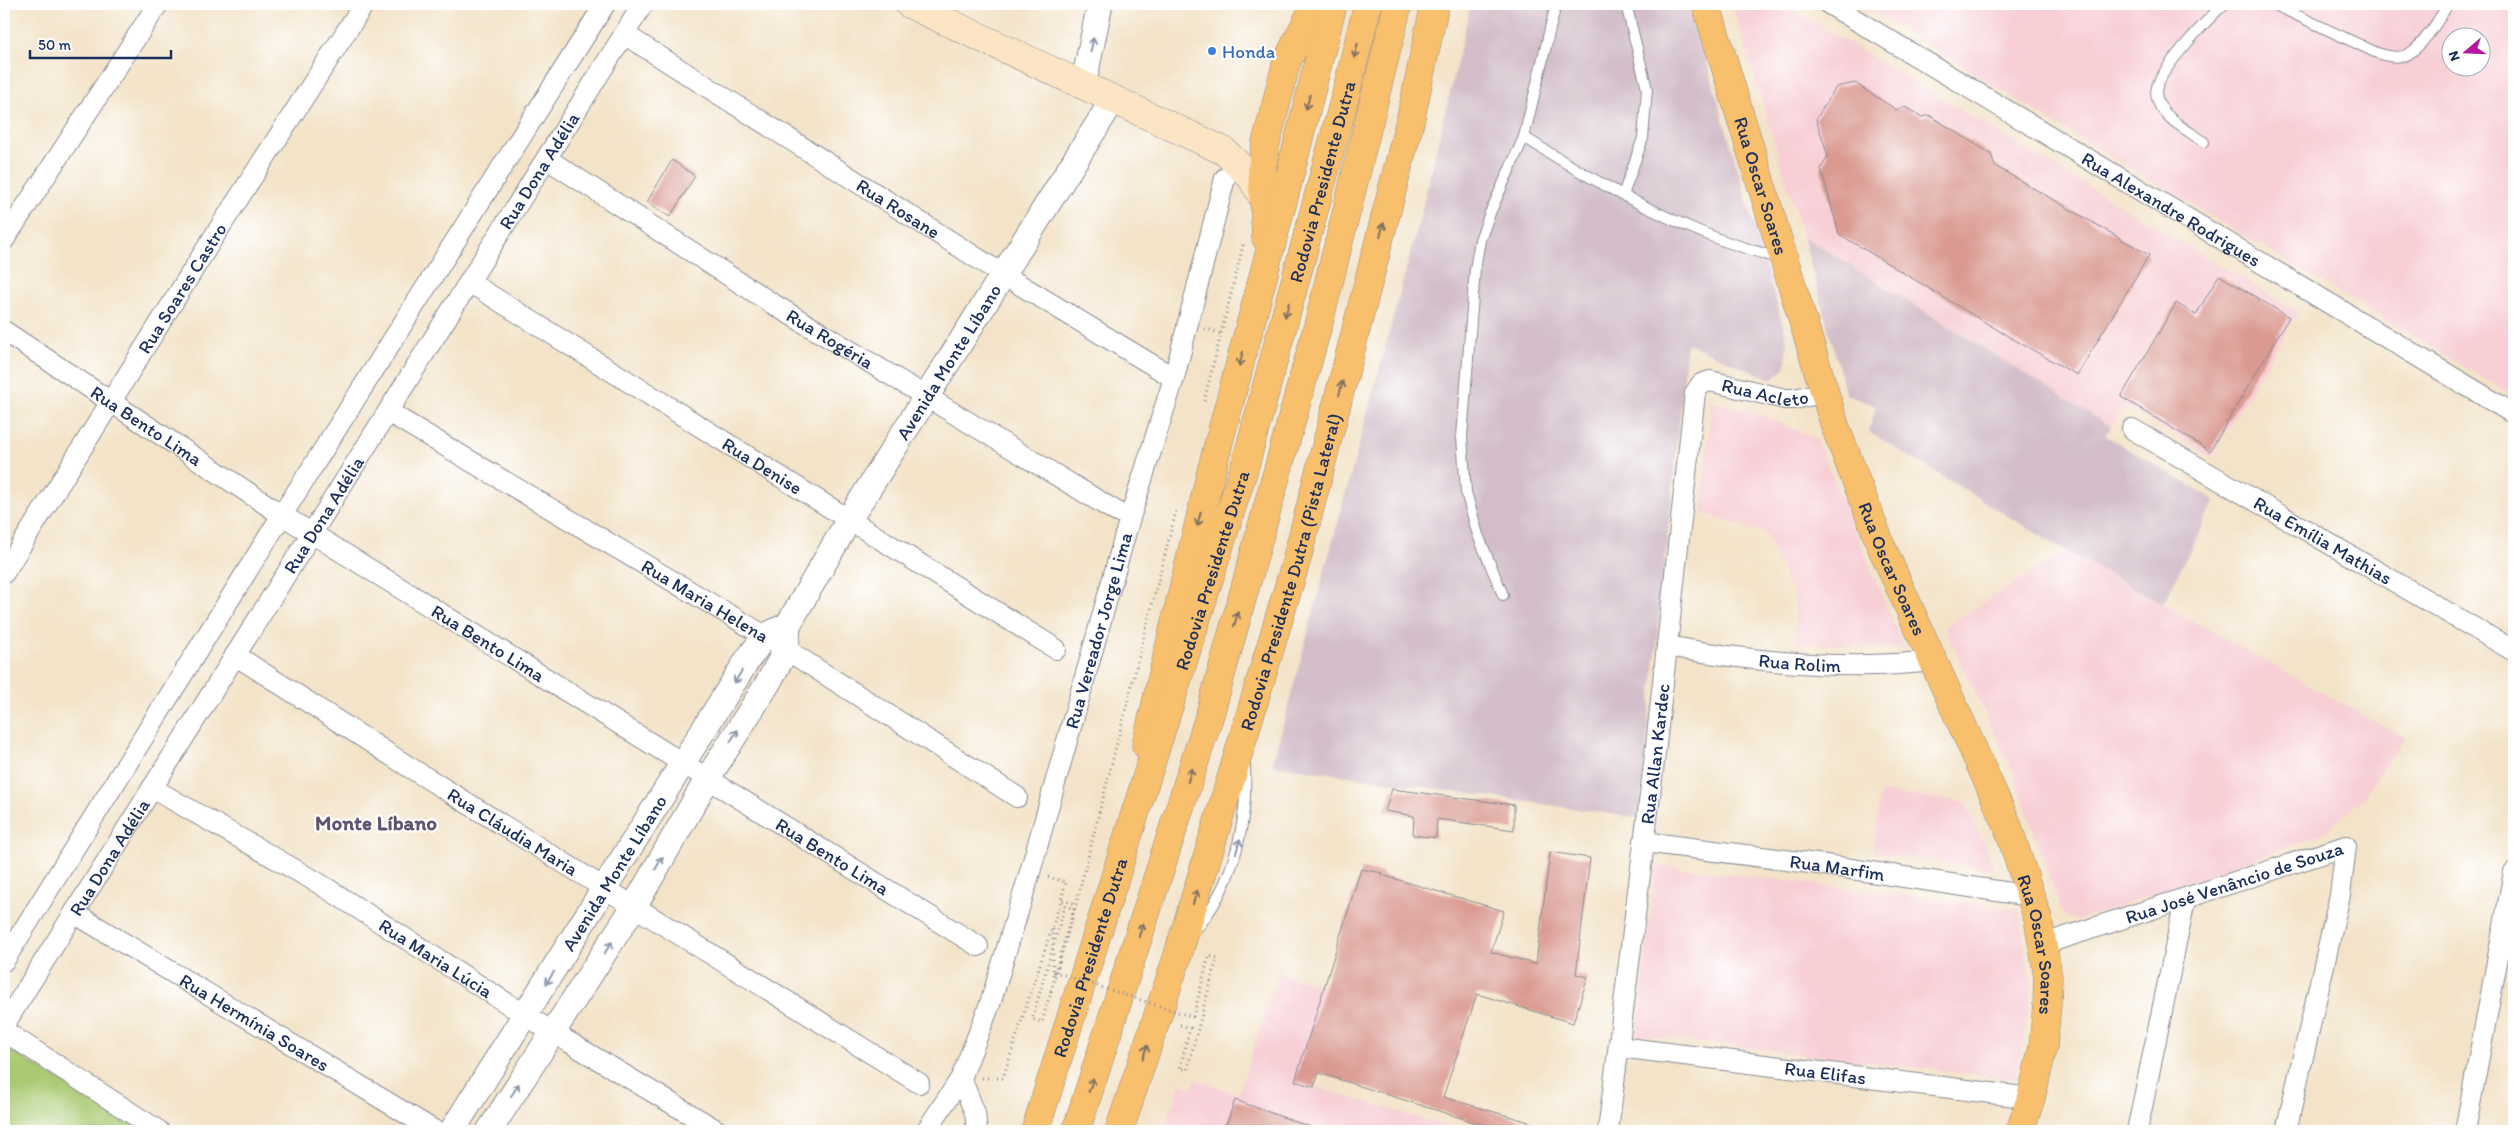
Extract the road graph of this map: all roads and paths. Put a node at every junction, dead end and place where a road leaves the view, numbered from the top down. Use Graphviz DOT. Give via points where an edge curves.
graph roads {
  1 [pos="158,4"];
  2 [pos="364,4"];
  3 [pos="605,4"];
  4 [pos="643,4"];
  5 [pos="909,4"];
  6 [pos="1100,4"];
  7 [pos="1300,4"];
  8 [pos="1318,4"];
  9 [pos="1332,4"];
  10 [pos="1368,4"];
  11 [pos="1398,4"];
  12 [pos="1435,4"];
  13 [pos="1556,4"];
  14 [pos="1626,4"];
  15 [pos="1706,4"];
  16 [pos="1829,4"];
  17 [pos="2224,4"];
  18 [pos="2273,4"];
  19 [pos="2448,4"];
  20 [pos="624,34"];
  21 [pos="1287,61"];
  22 [pos="1083,86"];
  23 [pos="1113,100"];
  24 [pos="1524,137"];
  25 [pos="2204,142"];
  26 [pos="1266,143"];
  27 [pos="1224,151"];
  28 [pos="547,159"];
  29 [pos="1225,178"];
  30 [pos="1623,195"];
  31 [pos="1262,196"];
  32 [pos="1246,233"];
  33 [pos="4,240"];
  34 [pos="1783,260"];
  35 [pos="1266,268"];
  36 [pos="1002,274"];
  37 [pos="470,282"];
  38 [pos="4,331"];
  39 [pos="1174,378"];
  40 [pos="1706,381"];
  41 [pos="1823,393"];
  42 [pos="927,397"];
  43 [pos="111,404"];
  44 [pos="1202,411"];
  45 [pos="388,412"];
  46 [pos="2514,414"];
  47 [pos="2132,429"];
  48 [pos="1177,508"];
  49 [pos="1117,512"];
  50 [pos="282,515"];
  51 [pos="850,518"];
  52 [pos="311,534"];
  53 [pos="4,573"];
  54 [pos="1503,596"];
  55 [pos="788,626"];
  56 [pos="764,636"];
  57 [pos="1667,646"];
  58 [pos="1056,649"];
  59 [pos="786,650"];
  60 [pos="2514,651"];
  61 [pos="235,655"];
  62 [pos="1933,662"];
  63 [pos="685,763"];
  64 [pos="708,778"];
  65 [pos="152,788"];
  66 [pos="1016,797"];
  67 [pos="1644,842"];
  68 [pos="1118,871"];
  69 [pos="1030,872"];
  70 [pos="2514,872"];
  71 [pos="606,888"];
  72 [pos="2030,896"];
  73 [pos="1061,900"];
  74 [pos="2185,900"];
  75 [pos="1076,904"];
  76 [pos="635,905"];
  77 [pos="74,913"];
  78 [pos="2510,917"];
  79 [pos="1053,924"];
  80 [pos="2044,944"];
  81 [pos="978,946"];
  82 [pos="4,961"];
  83 [pos="1053,983"];
  84 [pos="526,1015"];
  85 [pos="4,1025"];
  86 [pos="1180,1025"];
  87 [pos="4,1031"];
  88 [pos="552,1032"];
  89 [pos="1619,1047"];
  90 [pos="961,1078"];
  91 [pos="919,1083"];
  92 [pos="2031,1098"];
  93 [pos="2470,1129"];
  94 [pos="155,1130"];
  95 [pos="434,1131"];
  96 [pos="452,1131"];
  97 [pos="489,1131"];
  98 [pos="718,1131"];
  99 [pos="926,1131"];
  100 [pos="977,1131"];
  101 [pos="1035,1131"];
  102 [pos="1076,1131"];
  103 [pos="1119,1131"];
  104 [pos="1608,1131"];
  105 [pos="2020,1131"];
  106 [pos="2137,1131"];
  107 [pos="2286,1131"];
  1 -- 33 [label="street"];
  2 -- 43 [label="street, Rua Soares Castro" via="213,238"];
  3 -- 50 [label="street, Rua Dona Adélia"];
  4 -- 20 [label="street, Rua Dona Adélia"];
  5 -- 22 [label="main road"];
  22 -- 6 [label="street, one-way"];
  7 -- 21 [label="street"];
  8 -- 21 [label="main road"];
  9 -- 35 [label="main road, one-way"];
  10 -- 68 [label="main road, Rodovia Presidente Dutra, one-way" via="1246,462"];
  102 -- 11 [label="main road, Rodovia Presidente Dutra, one-way" via="1210,714 1320,318"];
  103 -- 12 [label="main road, Rodovia Presidente Dutra (Pista Lateral), one-way" via="1180,948 1296,562 1411,117"];
  13 -- 24 [label="lane"];
  14 -- 30 [label="lane" via="1647,89 1643,138"];
  15 -- 34 [label="main road, Rua Oscar Soares"];
  16 -- 46 [label="street, Rua Alexandre Rodrigues"];
  17 -- 25 [label="lane" via="2165,72 2157,86 2160,105 2171,119"];
  18 -- 19 [label="lane" via="2391,57 2411,53"];
  20 -- 28 [label="street, Rua Dona Adélia"];
  20 -- 36 [label="street, Rua Rosane"];
  21 -- 26 [label="main road"];
  22 -- 23 [label="main road"];
  23 -- 27 [label="main road"];
  23 -- 36 [label="street, Avenida Monte Líbano"];
  24 -- 30 [label="lane" via="1575,170"];
  24 -- 54 [label="lane" via="1490,213 1478,250 1462,437 1466,492 1478,535"];
  26 -- 27 [label="main road" via="1247,153"];
  26 -- 31 [label="main road"];
  27 -- 31 [label="main road" via="1251,177"];
  28 -- 37 [label="street, Rua Dona Adélia"];
  28 -- 42 [label="street, Rua Rogéria" via="773,304"];
  29 -- 39 [label="street, Rua Vereador Jorge Lima"];
  30 -- 34 [label="lane" via="1711,236"];
  31 -- 35 [label="main road"];
  32 -- 44 [label="path"];
  34 -- 41 [label="main road, Rua Oscar Soares"];
  35 -- 68 [label="main road, one-way" via="1208,481"];
  36 -- 39 [label="street, Rua Rosane"];
  36 -- 42 [label="street, Avenida Monte Líbano"];
  37 -- 45 [label="street, Rua Dona Adélia"];
  37 -- 51 [label="street, Rua Denise"];
  38 -- 43 [label="street, Rua Bento Lima"];
  39 -- 69 [label="street, Rua Vereador Jorge Lima" via="1129,521"];
  40 -- 41 [label="street, Rua Acleto" via="1784,398"];
  40 -- 57 [label="street, Rua Allan Kardec" via="1697,387 1695,393"];
  41 -- 62 [label="main road, Rua Oscar Soares" via="1882,548"];
  42 -- 49 [label="street, Rua Rogéria"];
  42 -- 51 [label="street, Avenida Monte Líbano"];
  43 -- 50 [label="street, Rua Bento Lima"];
  43 -- 53 [label="street, Rua Soares Castro"];
  45 -- 52 [label="street, Rua Dona Adélia"];
  45 -- 56 [label="street, Rua Maria Helena"];
  47 -- 60 [label="street, Rua Emília Mathias"];
  48 -- 75 [label="path"];
  50 -- 52 [label="street, Rua Bento Lima"];
  50 -- 82 [label="street, Rua Dona Adélia"];
  51 -- 55 [label="street, Avenida Monte Líbano"];
  51 -- 58 [label="street, Rua Denise"];
  52 -- 61 [label="street, Rua Dona Adélia"];
  52 -- 63 [label="street, Rua Bento Lima"];
  55 -- 56 [label="street"];
  55 -- 59 [label="street, Avenida Monte Líbano"];
  56 -- 59 [label="street, Rua Maria Helena"];
  56 -- 63 [label="street, Avenida Monte Líbano, one-way"];
  57 -- 62 [label="street, Rua Rolim" via="1760,659 1820,663 1894,665"];
  57 -- 67 [label="street, Rua Allan Kardec"];
  64 -- 59 [label="street, Avenida Monte Líbano, one-way"];
  59 -- 66 [label="street, Rua Maria Helena"];
  61 -- 65 [label="street, Rua Dona Adélia"];
  61 -- 71 [label="street, Rua Cláudia Maria"];
  62 -- 72 [label="main road, Rua Oscar Soares" via="2007,824"];
  63 -- 64 [label="street, Rua Bento Lima"];
  63 -- 71 [label="street, Avenida Monte Líbano"];
  76 -- 64 [label="street, Avenida Monte Líbano, one-way"];
  64 -- 81 [label="street, Rua Bento Lima"];
  65 -- 77 [label="street, Rua Dona Adélia"];
  65 -- 84 [label="street, Rua Maria Lúcia" via="320,884"];
  67 -- 72 [label="street, Rua Marfim" via="1825,864"];
  67 -- 89 [label="street, Rua Allan Kardec"];
  68 -- 101 [label="main road, Rodovia Presidente Dutra"];
  69 -- 73 [label="path" via="1066,882"];
  69 -- 90 [label="street, Rua Vereador Jorge Lima" via="990,1004"];
  70 -- 78 [label="street"];
  71 -- 76 [label="street, Rua Cláudia Maria"];
  71 -- 84 [label="street, Avenida Monte Líbano, one-way"];
  72 -- 80 [label="main road, Rua Oscar Soares"];
  73 -- 75 [label="path"];
  73 -- 79 [label="path"];
  74 -- 80 [label="street, Rua José Venâncio de Souza"];
  74 -- 106 [label="street"];
  74 -- 107 [label="street, Rua José Venâncio de Souza" via="2346,846 2340,895"];
  75 -- 83 [label="path"];
  88 -- 76 [label="street, Avenida Monte Líbano, one-way"];
  76 -- 91 [label="street, Rua Cláudia Maria"];
  77 -- 85 [label="street, Rua Dona Adélia"];
  77 -- 95 [label="street, Rua Hermínia Soares"];
  78 -- 93 [label="street"];
  79 -- 83 [label="path"];
  79 -- 90 [label="path" via="1003,1078"];
  80 -- 92 [label="main road, Rua Oscar Soares" via="2047,1004 2043,1047"];
  83 -- 86 [label="path, bridge" via="1042,1022 1032,1019 1065,906 1074,909 1055,972 1193,1017 1209,956 1217,958 1187,1070 1180,1068 1190,1028"];
  84 -- 88 [label="street, Rua Maria Lúcia"];
  84 -- 96 [label="street, Avenida Monte Líbano"];
  87 -- 94 [label="street"];
  97 -- 88 [label="street, Avenida Monte Líbano, one-way"];
  88 -- 98 [label="street, Rua Maria Lúcia"];
  89 -- 92 [label="street, Rua Elifas"];
  89 -- 104 [label="street, Rua Allan Kardec"];
  90 -- 99 [label="street, Rua Vereador Jorge Lima"];
  90 -- 100 [label="street" via="975,1113"];
  92 -- 105 [label="main road, Rua Oscar Soares"];
}
